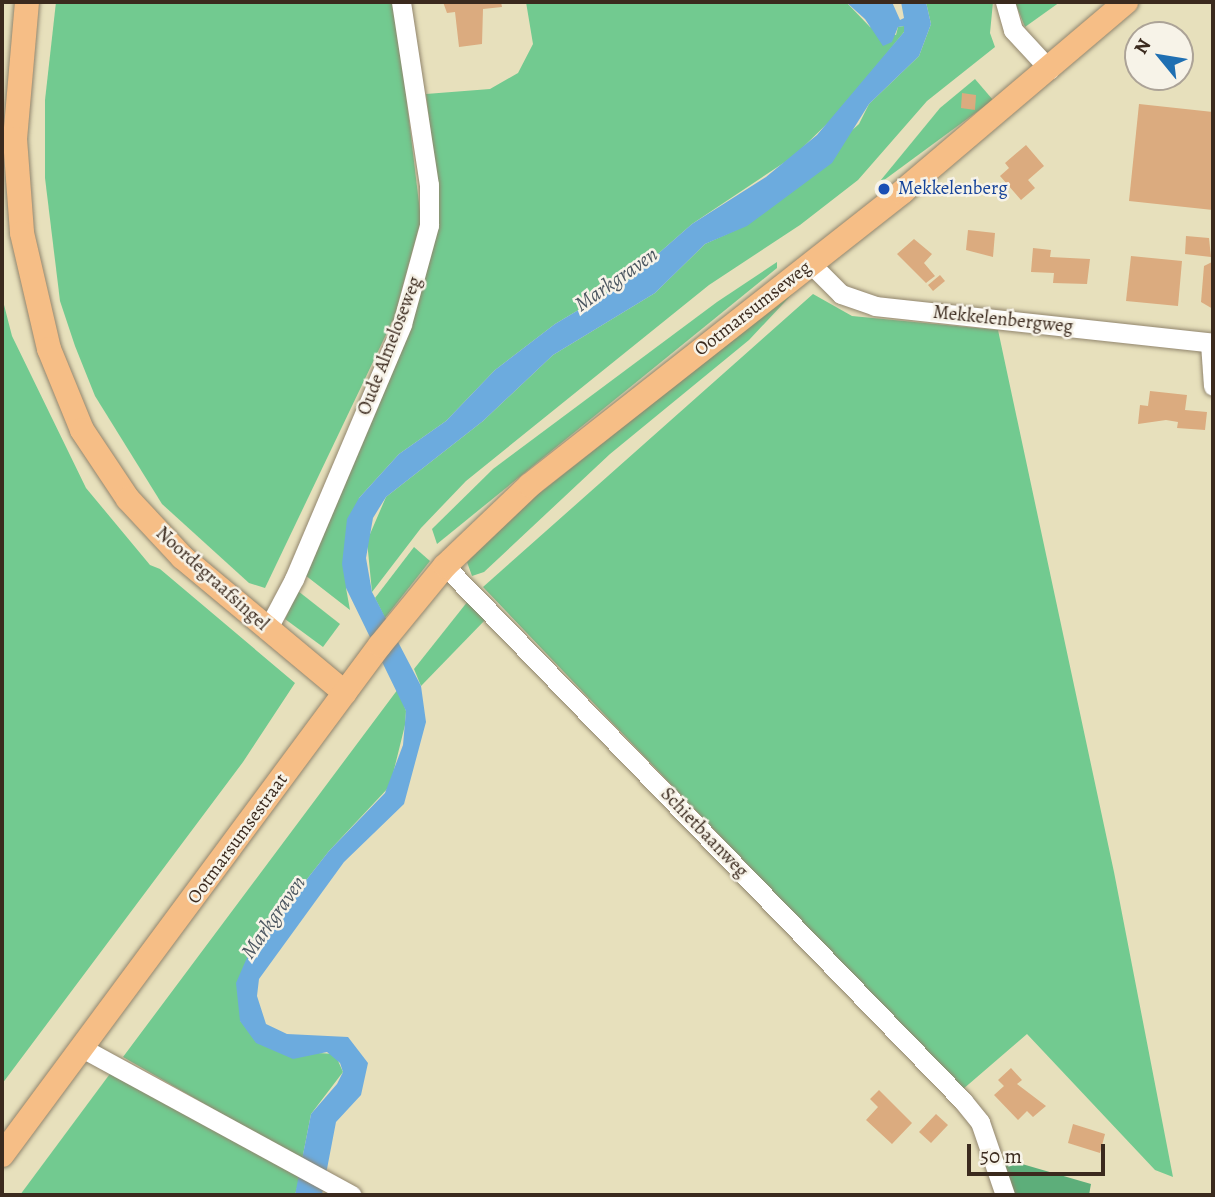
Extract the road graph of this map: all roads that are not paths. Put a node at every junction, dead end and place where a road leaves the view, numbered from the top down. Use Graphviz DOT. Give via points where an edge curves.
graph roads {
  1 [pos="27,2"];
  2 [pos="401,2"];
  3 [pos="1005,2"];
  4 [pos="1126,2"];
  5 [pos="1050,70"];
  6 [pos="810,263"];
  7 [pos="1212,343"];
  8 [pos="1213,386"];
  9 [pos="444,566"];
  10 [pos="393,629"];
  11 [pos="267,630"];
  12 [pos="345,693"];
  13 [pos="82,1048"];
  14 [pos="2,1154"];
  15 [pos="352,1195"];
  16 [pos="1005,1195"];
  1 -- 11 [label="main road, Noordegraafsingel" via="15,139 22,233 50,349 82,430 128,499 182,557"];
  2 -- 11 [label="street, Oude Almeloseweg" via="429,185 429,225 402,324 294,579"];
  3 -- 5 [label="street" via="1013,30"];
  4 -- 5 [label="main road, Ootmarsumseweg"];
  5 -- 6 [label="main road, Ootmarsumseweg"];
  6 -- 7 [label="street, Mekkelenbergweg" via="841,295 875,306"];
  6 -- 9 [label="main road, Ootmarsumseweg" via="530,485"];
  7 -- 8 [label="street, Mekkelenbergweg"];
  9 -- 10 [label="main road, Ootmarsumseweg"];
  9 -- 16 [label="street, Schietbaanweg" via="963,1101 980,1122"];
  10 -- 12 [label="main road, Ootmarsumsestraat"];
  11 -- 12 [label="main road, Noordegraafsingel"];
  12 -- 13 [label="main road, Ootmarsumsestraat"];
  13 -- 14 [label="main road, Ootmarsumsestraat"];
  13 -- 15 [label="street"];
}
